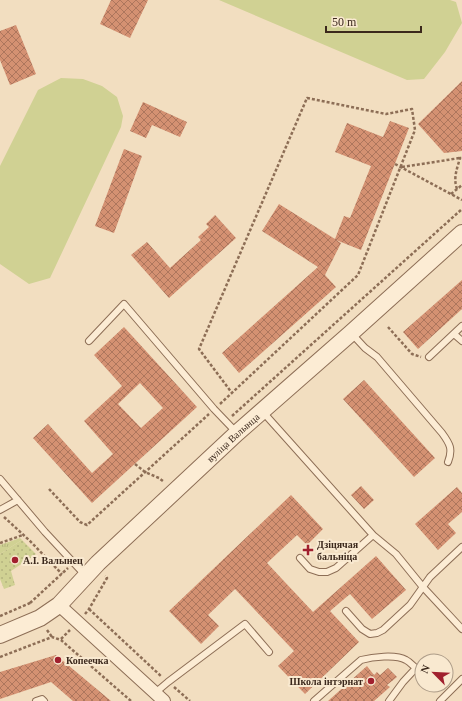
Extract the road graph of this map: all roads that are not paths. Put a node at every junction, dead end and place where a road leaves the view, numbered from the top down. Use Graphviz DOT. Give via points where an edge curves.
graph roads {
  1 [pos="462,233"];
  2 [pos="462,326"];
  3 [pos="351,333"];
  4 [pos="454,334"];
  5 [pos="89,341"];
  6 [pos="462,341"];
  7 [pos="429,357"];
  8 [pos="262,411"];
  9 [pos="237,433"];
  10 [pos="448,462"];
  11 [pos="0,479"];
  12 [pos="18,500"];
  13 [pos="0,511"];
  14 [pos="373,535"];
  15 [pos="462,547"];
  16 [pos="300,558"];
  17 [pos="86,576"];
  18 [pos="422,586"];
  19 [pos="59,605"];
  20 [pos="346,611"];
  21 [pos="462,629"];
  22 [pos="0,635"];
  23 [pos="269,652"];
  24 [pos="414,665"];
  25 [pos="414,673"];
  26 [pos="462,679"];
  27 [pos="454,687"];
  28 [pos="448,693"];
  29 [pos="160,697"];
  30 [pos="36,701"];
  31 [pos="44,701"];
  32 [pos="314,701"];
  33 [pos="389,701"];
  34 [pos="440,701"];
  1 -- 3 [label="street, вуліца Валынца"];
  2 -- 4 [label="lane"];
  3 -- 8 [label="street, вуліца Валынца"];
  3 -- 10 [label="lane" via="377,357 442,433 449,443 451,453"];
  4 -- 6 [label="lane"];
  4 -- 7 [label="lane"];
  5 -- 9 [label="lane" via="124,304"];
  8 -- 9 [label="street, вуліца Валынца"];
  8 -- 14 [label="lane"];
  9 -- 17 [label="street, вуліца Валынца"];
  11 -- 12 [label="lane"];
  12 -- 13 [label="lane"];
  12 -- 17 [label="lane"];
  14 -- 16 [label="lane" via="328,572 310,569"];
  14 -- 18 [label="lane" via="396,554"];
  15 -- 18 [label="lane"];
  17 -- 19 [label="street, вуліца Валынца"];
  18 -- 20 [label="lane" via="410,606 377,633 370,634 362,629"];
  18 -- 21 [label="lane"];
  19 -- 22 [label="street, вуліца Валынца" via="40,618"];
  19 -- 29 [label="street"];
  23 -- 29 [label="lane" via="245,624 168,682"];
  24 -- 32 [label="lane" via="399,657 361,660"];
  25 -- 33 [label="lane" via="403,682"];
  26 -- 27 [label="lane"];
  28 -- 34 [label="lane"];
  30 -- 31 [label="lane"];
}
